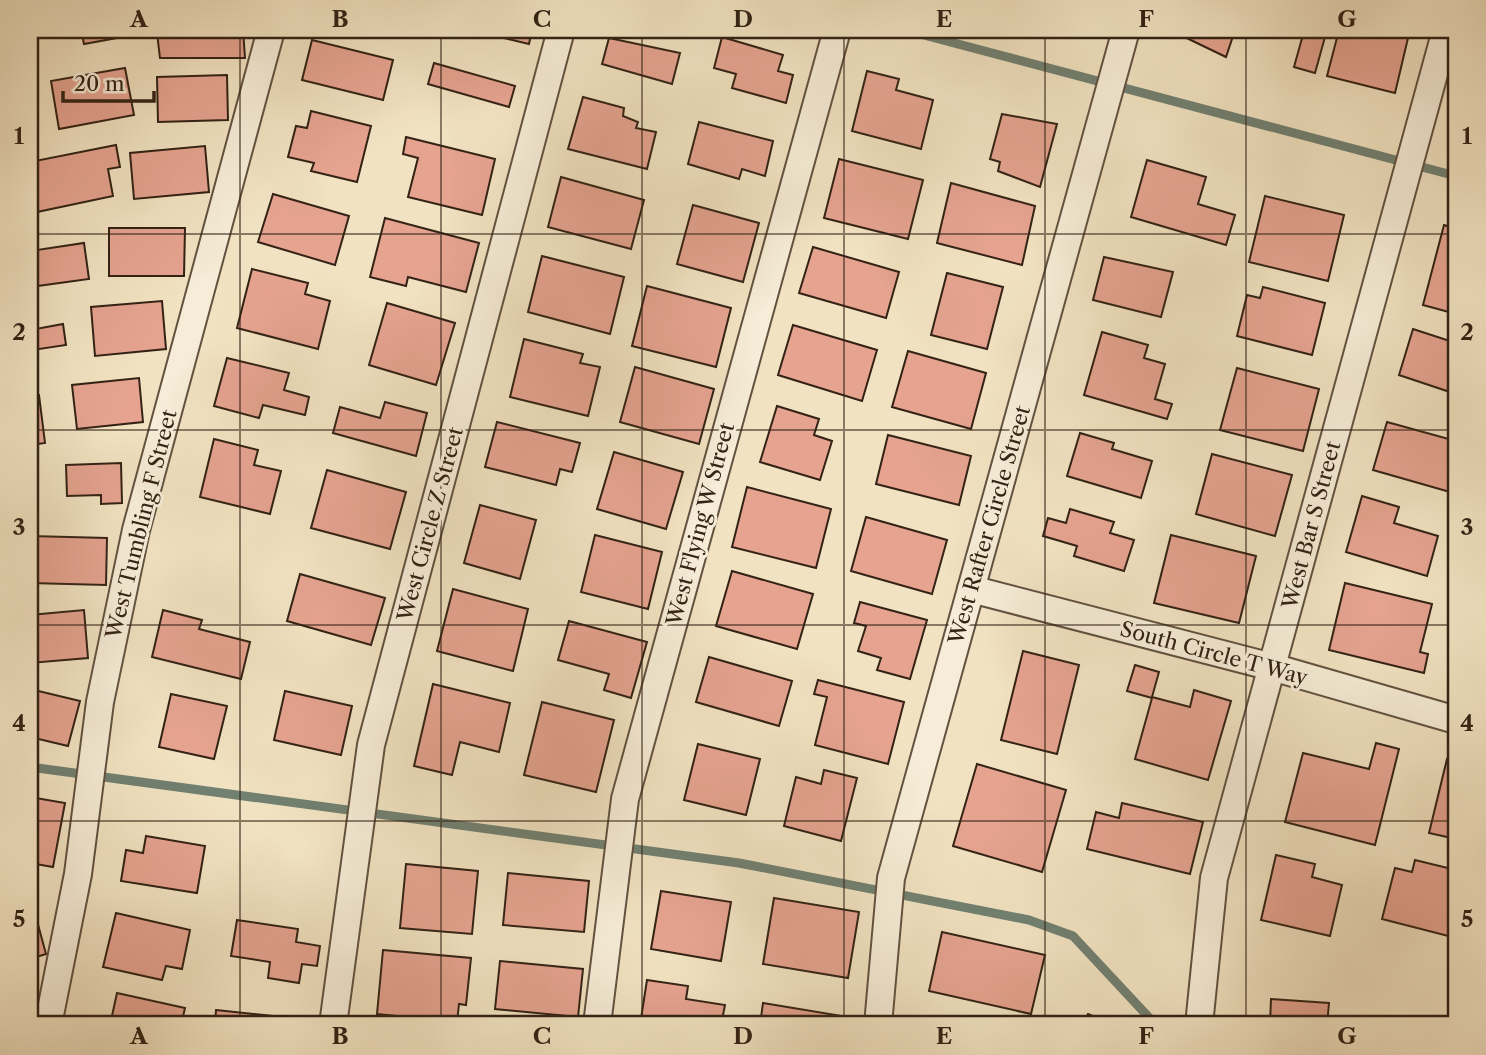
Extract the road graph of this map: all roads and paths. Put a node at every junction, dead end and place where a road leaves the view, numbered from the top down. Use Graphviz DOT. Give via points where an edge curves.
graph roads {
  1 [pos="271,30"];
  2 [pos="561,30"];
  3 [pos="837,30"];
  4 [pos="1126,30"];
  5 [pos="1446,30"];
  6 [pos="971,589"];
  7 [pos="1272,667"];
  8 [pos="1456,720"];
  9 [pos="48,1025"];
  10 [pos="333,1025"];
  11 [pos="597,1025"];
  12 [pos="878,1025"];
  13 [pos="1199,1025"];
  1 -- 9 [label="street, West Tumbling F Street" via="136,530 100,702 78,874"];
  2 -- 10 [label="street, West Circle Z Street" via="371,745"];
  3 -- 11 [label="street, West Flying W Street" via="625,799"];
  4 -- 6 [label="street, West Rafter Circle Street"];
  5 -- 7 [label="street, West Bar S Street"];
  6 -- 7 [label="street, South Circle T Way"];
  6 -- 12 [label="street, West Rafter Circle Street" via="891,878"];
  7 -- 8 [label="street, South Circle T Way"];
  7 -- 13 [label="street, West Bar S Street" via="1214,878"];
}
